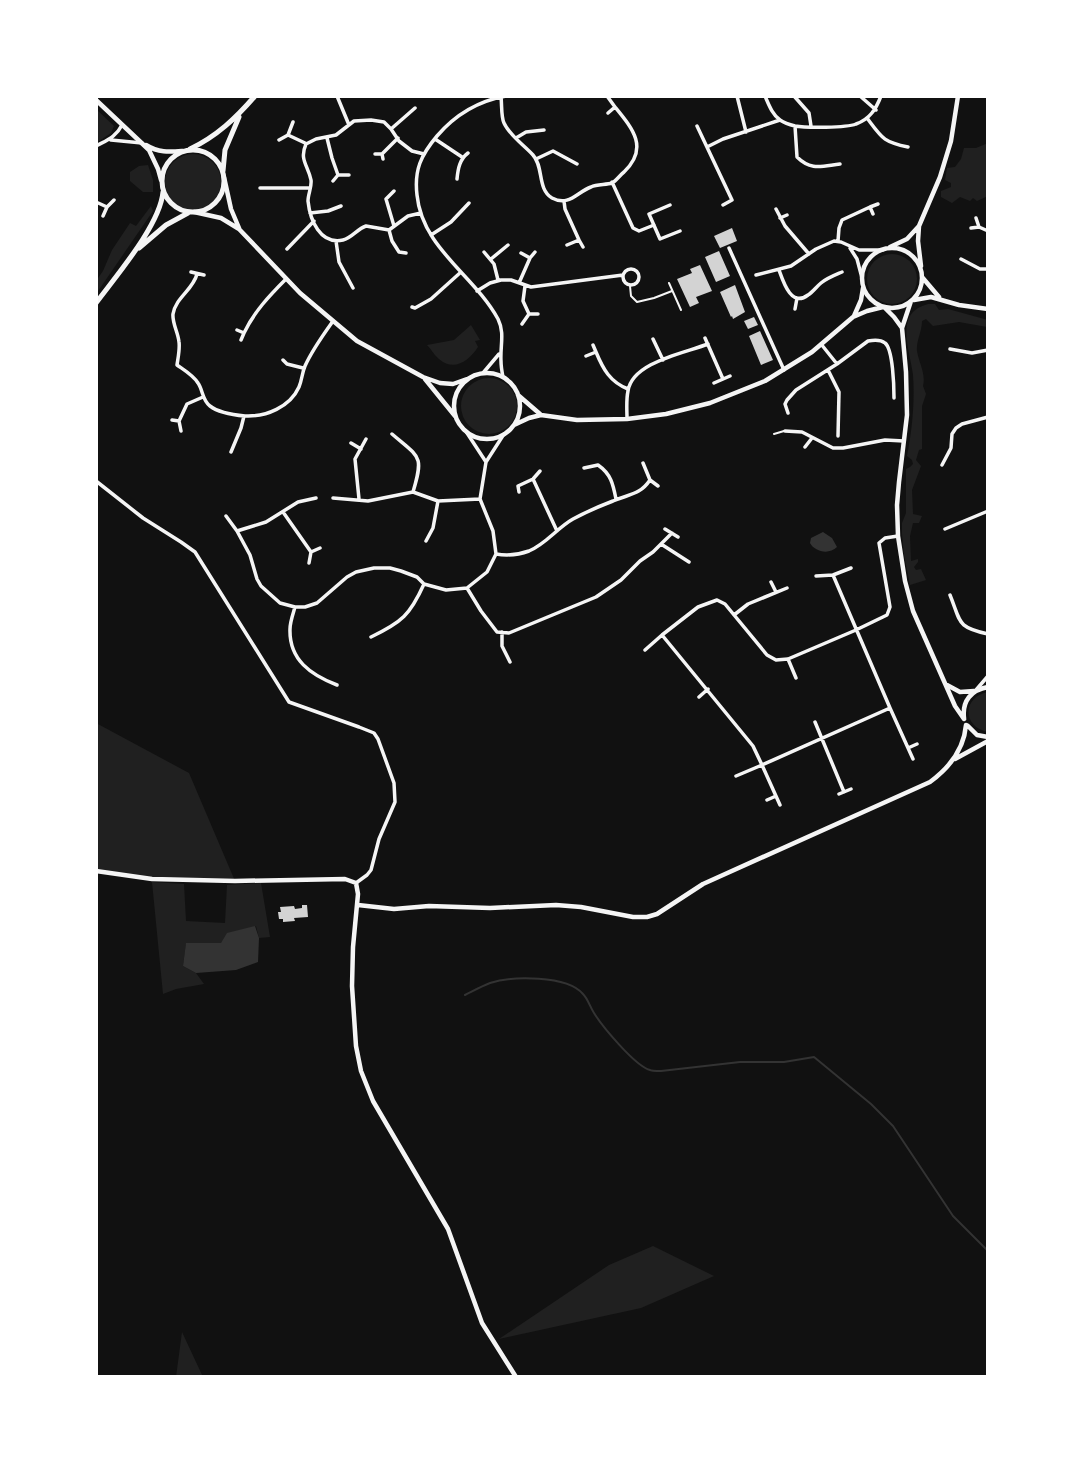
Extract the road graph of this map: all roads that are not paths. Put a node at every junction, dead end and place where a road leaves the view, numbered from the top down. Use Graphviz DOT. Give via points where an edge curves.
graph roads {
  1 [pos="255,96"];
  2 [pos="337,96"];
  3 [pos="607,96"];
  4 [pos="737,96"];
  5 [pos="765,96"];
  6 [pos="794,96"];
  7 [pos="860,96"];
  8 [pos="881,96"];
  9 [pos="958,96"];
  10 [pos="503,97"];
  11 [pos="486,99"];
  12 [pos="96,100"];
  13 [pos="615,107"];
  14 [pos="403,108"];
  15 [pos="415,108"];
  16 [pos="876,110"];
  17 [pos="608,113"];
  18 [pos="240,114"];
  19 [pos="408,114"];
  20 [pos="867,118"];
  21 [pos="780,120"];
  22 [pos="293,122"];
  23 [pos="122,125"];
  24 [pos="349,125"];
  25 [pos="697,126"];
  26 [pos="795,126"];
  27 [pos="811,126"];
  28 [pos="391,129"];
  29 [pos="544,130"];
  30 [pos="746,132"];
  31 [pos="288,135"];
  32 [pos="327,138"];
  33 [pos="398,138"];
  34 [pos="516,138"];
  35 [pos="435,139"];
  36 [pos="109,140"];
  37 [pos="279,140"];
  38 [pos="143,143"];
  39 [pos="306,144"];
  40 [pos="96,146"];
  41 [pos="707,147"];
  42 [pos="908,147"];
  43 [pos="187,150"];
  44 [pos="468,152"];
  45 [pos="375,154"];
  46 [pos="424,154"];
  47 [pos="462,157"];
  48 [pos="536,159"];
  49 [pos="577,164"];
  50 [pos="840,164"];
  51 [pos="224,174"];
  52 [pos="338,175"];
  53 [pos="348,175"];
  54 [pos="457,179"];
  55 [pos="161,180"];
  56 [pos="333,181"];
  57 [pos="612,183"];
  58 [pos="260,188"];
  59 [pos="310,188"];
  60 [pos="394,191"];
  61 [pos="163,192"];
  62 [pos="114,200"];
  63 [pos="564,201"];
  64 [pos="96,202"];
  65 [pos="469,203"];
  66 [pos="878,204"];
  67 [pos="670,205"];
  68 [pos="723,205"];
  69 [pos="341,206"];
  70 [pos="107,207"];
  71 [pos="870,207"];
  72 [pos="776,209"];
  73 [pos="192,212"];
  74 [pos="310,213"];
  75 [pos="421,214"];
  76 [pos="873,214"];
  77 [pos="787,215"];
  78 [pos="103,216"];
  79 [pos="780,218"];
  80 [pos="976,218"];
  81 [pos="314,221"];
  82 [pos="654,225"];
  83 [pos="919,226"];
  84 [pos="979,227"];
  85 [pos="391,228"];
  86 [pos="971,228"];
  87 [pos="239,229"];
  88 [pos="680,231"];
  89 [pos="988,231"];
  90 [pos="430,235"];
  91 [pos="336,240"];
  92 [pos="579,240"];
  93 [pos="838,241"];
  94 [pos="508,245"];
  95 [pos="568,245"];
  96 [pos="583,247"];
  97 [pos="849,247"];
  98 [pos="729,248"];
  99 [pos="287,249"];
  100 [pos="884,249"];
  101 [pos="134,252"];
  102 [pos="399,252"];
  103 [pos="484,252"];
  104 [pos="535,252"];
  105 [pos="406,253"];
  106 [pos="521,253"];
  107 [pos="809,254"];
  108 [pos="395,258"];
  109 [pos="530,258"];
  110 [pos="491,259"];
  111 [pos="961,259"];
  112 [pos="988,269"];
  113 [pos="779,270"];
  114 [pos="191,272"];
  115 [pos="461,272"];
  116 [pos="842,272"];
  117 [pos="197,274"];
  118 [pos="204,275"];
  119 [pos="623,275"];
  120 [pos="756,275"];
  121 [pos="922,275"];
  122 [pos="862,278"];
  123 [pos="286,279"];
  124 [pos="498,281"];
  125 [pos="822,282"];
  126 [pos="519,283"];
  127 [pos="669,284"];
  128 [pos="525,285"];
  129 [pos="630,286"];
  130 [pos="863,287"];
  131 [pos="353,288"];
  132 [pos="672,290"];
  133 [pos="827,290"];
  134 [pos="477,291"];
  135 [pos="797,299"];
  136 [pos="940,299"];
  137 [pos="912,301"];
  138 [pos="96,303"];
  139 [pos="412,307"];
  140 [pos="884,307"];
  141 [pos="795,309"];
  142 [pos="988,309"];
  143 [pos="681,310"];
  144 [pos="529,314"];
  145 [pos="538,314"];
  146 [pos="853,317"];
  147 [pos="333,321"];
  148 [pos="522,324"];
  149 [pos="902,328"];
  150 [pos="237,330"];
  151 [pos="244,333"];
  152 [pos="705,338"];
  153 [pos="653,339"];
  154 [pos="241,340"];
  155 [pos="708,344"];
  156 [pos="821,344"];
  157 [pos="593,345"];
  158 [pos="950,349"];
  159 [pos="988,350"];
  160 [pos="501,352"];
  161 [pos="596,352"];
  162 [pos="586,356"];
  163 [pos="283,360"];
  164 [pos="663,360"];
  165 [pos="837,364"];
  166 [pos="177,365"];
  167 [pos="304,368"];
  168 [pos="169,369"];
  169 [pos="784,370"];
  170 [pos="828,370"];
  171 [pos="483,373"];
  172 [pos="730,376"];
  173 [pos="423,377"];
  174 [pos="503,377"];
  175 [pos="467,379"];
  176 [pos="723,379"];
  177 [pos="714,383"];
  178 [pos="628,389"];
  179 [pos="518,394"];
  180 [pos="203,397"];
  181 [pos="894,398"];
  182 [pos="789,413"];
  183 [pos="541,415"];
  184 [pos="244,416"];
  185 [pos="455,417"];
  186 [pos="988,417"];
  187 [pos="627,419"];
  188 [pos="172,420"];
  189 [pos="179,421"];
  190 [pos="514,425"];
  191 [pos="181,431"];
  192 [pos="785,431"];
  193 [pos="467,433"];
  194 [pos="392,434"];
  195 [pos="504,434"];
  196 [pos="774,434"];
  197 [pos="838,436"];
  198 [pos="811,438"];
  199 [pos="366,439"];
  200 [pos="904,441"];
  201 [pos="351,443"];
  202 [pos="805,447"];
  203 [pos="360,449"];
  204 [pos="230,452"];
  205 [pos="486,462"];
  206 [pos="643,463"];
  207 [pos="942,465"];
  208 [pos="584,468"];
  209 [pos="540,471"];
  210 [pos="533,479"];
  211 [pos="650,480"];
  212 [pos="96,481"];
  213 [pos="658,486"];
  214 [pos="413,492"];
  215 [pos="519,492"];
  216 [pos="316,498"];
  217 [pos="333,498"];
  218 [pos="359,499"];
  219 [pos="480,499"];
  220 [pos="616,499"];
  221 [pos="438,502"];
  222 [pos="988,510"];
  223 [pos="283,512"];
  224 [pos="226,516"];
  225 [pos="665,529"];
  226 [pos="945,529"];
  227 [pos="237,531"];
  228 [pos="558,531"];
  229 [pos="672,533"];
  230 [pos="898,536"];
  231 [pos="678,537"];
  232 [pos="426,541"];
  233 [pos="661,544"];
  234 [pos="320,548"];
  235 [pos="311,552"];
  236 [pos="496,554"];
  237 [pos="689,562"];
  238 [pos="309,563"];
  239 [pos="850,568"];
  240 [pos="833,575"];
  241 [pos="816,576"];
  242 [pos="771,582"];
  243 [pos="424,584"];
  244 [pos="467,588"];
  245 [pos="787,588"];
  246 [pos="776,592"];
  247 [pos="950,594"];
  248 [pos="295,607"];
  249 [pos="734,615"];
  250 [pos="856,630"];
  251 [pos="502,632"];
  252 [pos="988,634"];
  253 [pos="662,635"];
  254 [pos="371,637"];
  255 [pos="645,650"];
  256 [pos="788,659"];
  257 [pos="510,662"];
  258 [pos="988,676"];
  259 [pos="796,678"];
  260 [pos="944,682"];
  261 [pos="337,685"];
  262 [pos="988,687"];
  263 [pos="708,689"];
  264 [pos="976,691"];
  265 [pos="699,697"];
  266 [pos="890,708"];
  267 [pos="815,722"];
  268 [pos="965,722"];
  269 [pos="821,738"];
  270 [pos="988,739"];
  271 [pos="917,744"];
  272 [pos="908,748"];
  273 [pos="913,760"];
  274 [pos="951,762"];
  275 [pos="762,765"];
  276 [pos="736,776"];
  277 [pos="851,789"];
  278 [pos="776,796"];
  279 [pos="767,800"];
  280 [pos="780,805"];
  281 [pos="96,871"];
  282 [pos="356,883"];
  283 [pos="358,905"];
  284 [pos="516,1377"];
  1 -- 18 [label="main road"];
  2 -- 24 [label="street"];
  3 -- 13 [label="street"];
  4 -- 30 [label="street"];
  5 -- 21 [label="street"];
  6 -- 27 [label="street" via="809,113"];
  7 -- 16 [label="street"];
  8 -- 16 [label="street"];
  9 -- 83 [label="street" via="951,141"];
  10 -- 11 [label="street"];
  10 -- 34 [label="street" via="503,122"];
  11 -- 35 [label="street" via="465,111"];
  12 -- 23 [label="street"];
  13 -- 17 [label="street"];
  13 -- 57 [label="street" via="635,135 637,149 630,166"];
  14 -- 19 [label="street"];
  15 -- 19 [label="street"];
  16 -- 20 [label="street"];
  18 -- 43 [label="main road" via="213,137"];
  18 -- 51 [label="main road" via="225,150"];
  19 -- 28 [label="street"];
  20 -- 27 [label="street" via="855,125"];
  20 -- 42 [label="street" via="890,143"];
  21 -- 26 [label="street"];
  21 -- 30 [label="street"];
  22 -- 31 [label="street"];
  23 -- 36 [label="street"];
  23 -- 38 [label="street"];
  24 -- 28 [label="street" via="371,120 384,122"];
  24 -- 32 [label="street"];
  25 -- 41 [label="street"];
  26 -- 27 [label="street"];
  26 -- 50 [label="street" via="797,157 805,165"];
  28 -- 33 [label="street"];
  29 -- 34 [label="street"];
  30 -- 41 [label="street"];
  31 -- 37 [label="street"];
  31 -- 39 [label="street"];
  32 -- 39 [label="street"];
  32 -- 52 [label="street"];
  33 -- 45 [label="street" via="383,157"];
  33 -- 46 [label="street" via="412,151"];
  34 -- 48 [label="street"];
  35 -- 46 [label="street"];
  35 -- 47 [label="street"];
  36 -- 38 [label="street"];
  36 -- 40 [label="street"];
  38 -- 43 [label="street" via="162,152"];
  38 -- 55 [label="street"];
  39 -- 59 [label="street" via="303,159"];
  41 -- 68 [label="street" via="732,200"];
  43 -- 51 [label="main road" via="210,155"];
  43 -- 55 [label="main road" via="169,160"];
  44 -- 47 [label="street"];
  46 -- 75 [label="street" via="415,175"];
  47 -- 54 [label="street"];
  48 -- 49 [label="street" via="553,151"];
  48 -- 63 [label="street" via="545,190"];
  51 -- 73 [label="main road" via="217,201 203,211"];
  51 -- 87 [label="street"];
  52 -- 53 [label="street"];
  52 -- 56 [label="street"];
  55 -- 61 [label="main road"];
  57 -- 63 [label="street" via="589,187"];
  57 -- 82 [label="street" via="633,228 639,231"];
  58 -- 59 [label="street"];
  59 -- 74 [label="street"];
  60 -- 85 [label="street" via="386,199"];
  61 -- 73 [label="main road" via="173,206"];
  61 -- 101 [label="main road" via="160,208"];
  62 -- 70 [label="street"];
  63 -- 92 [label="street"];
  64 -- 70 [label="street"];
  65 -- 90 [label="street"];
  66 -- 71 [label="street"];
  67 -- 82 [label="street" via="649,214"];
  69 -- 74 [label="street"];
  70 -- 78 [label="street"];
  71 -- 76 [label="street"];
  71 -- 93 [label="street" via="842,220"];
  72 -- 79 [label="street"];
  73 -- 87 [label="street" via="220,218"];
  73 -- 101 [label="main road" via="166,225"];
  74 -- 81 [label="street"];
  75 -- 85 [label="street" via="408,216"];
  75 -- 90 [label="street"];
  77 -- 79 [label="street"];
  79 -- 107 [label="street"];
  80 -- 84 [label="street"];
  81 -- 91 [label="street" via="325,239"];
  81 -- 99 [label="street"];
  82 -- 88 [label="street" via="660,239"];
  83 -- 100 [label="street" via="907,239"];
  83 -- 121 [label="street"];
  84 -- 86 [label="street"];
  84 -- 89 [label="street"];
  85 -- 91 [label="street" via="366,226 351,237"];
  85 -- 102 [label="street" via="389,236"];
  87 -- 123 [label="street"];
  90 -- 115 [label="street"];
  91 -- 131 [label="street" via="339,262"];
  92 -- 95 [label="street"];
  92 -- 96 [label="street"];
  93 -- 97 [label="street"];
  93 -- 107 [label="street"];
  94 -- 110 [label="street"];
  97 -- 100 [label="street"];
  97 -- 122 [label="street"];
  98 -- 169 [label="street"];
  100 -- 121 [label="street" via="905,251 919,264"];
  100 -- 122 [label="street" via="868,261"];
  101 -- 138 [label="main road"];
  102 -- 105 [label="street"];
  102 -- 108 [label="street"];
  103 -- 110 [label="street"];
  104 -- 109 [label="street"];
  106 -- 109 [label="street"];
  107 -- 113 [label="street"];
  109 -- 126 [label="street"];
  110 -- 124 [label="street"];
  111 -- 112 [label="street"];
  113 -- 120 [label="street"];
  113 -- 135 [label="street"];
  114 -- 117 [label="street"];
  115 -- 134 [label="street"];
  115 -- 139 [label="street" via="425,303"];
  116 -- 125 [label="street"];
  117 -- 118 [label="street"];
  117 -- 166 [label="street" via="173,313 179,345"];
  119 -- 128 [label="street"];
  119 -- 129 [label="street"];
  119 -- 129 [label="street" via="629,269 637,272 638,282"];
  121 -- 136 [label="street"];
  121 -- 137 [label="street"];
  122 -- 130 [label="street"];
  123 -- 147 [label="street"];
  123 -- 151 [label="street" via="261,305"];
  124 -- 126 [label="street"];
  124 -- 134 [label="street"];
  125 -- 133 [label="street"];
  125 -- 135 [label="street"];
  126 -- 128 [label="street"];
  127 -- 132 [label="lane"];
  128 -- 144 [label="street" via="523,301"];
  129 -- 132 [label="lane" via="631,296 638,302"];
  130 -- 140 [label="street"];
  130 -- 146 [label="street"];
  132 -- 143 [label="lane"];
  134 -- 160 [label="street" via="502,327"];
  135 -- 141 [label="street"];
  136 -- 137 [label="street"];
  136 -- 142 [label="street"];
  137 -- 140 [label="street"];
  137 -- 149 [label="street"];
  140 -- 146 [label="street"];
  140 -- 149 [label="street"];
  144 -- 145 [label="street"];
  144 -- 148 [label="street"];
  146 -- 156 [label="street"];
  147 -- 167 [label="street"];
  147 -- 173 [label="street" via="357,341"];
  149 -- 200 [label="street"];
  150 -- 151 [label="street"];
  151 -- 154 [label="street"];
  152 -- 155 [label="street"];
  153 -- 164 [label="street"];
  155 -- 164 [label="street"];
  155 -- 176 [label="street"];
  156 -- 165 [label="street"];
  156 -- 169 [label="street"];
  157 -- 161 [label="street"];
  158 -- 159 [label="street"];
  160 -- 171 [label="street"];
  160 -- 174 [label="street"];
  161 -- 162 [label="street"];
  161 -- 178 [label="street" via="606,374"];
  163 -- 167 [label="street"];
  164 -- 178 [label="street" via="641,371"];
  165 -- 170 [label="street"];
  165 -- 181 [label="street" via="868,341 885,343"];
  166 -- 168 [label="street"];
  166 -- 180 [label="street" via="196,380"];
  167 -- 184 [label="street" via="299,388 288,402 275,410"];
  169 -- 187 [label="street" via="700,407"];
  170 -- 182 [label="street" via="792,394 785,404"];
  170 -- 197 [label="street" via="839,392"];
  171 -- 174 [label="street"];
  171 -- 175 [label="street"];
  172 -- 176 [label="street"];
  173 -- 175 [label="street" via="453,384"];
  173 -- 185 [label="street"];
  174 -- 179 [label="street"];
  175 -- 185 [label="street" via="455,396"];
  176 -- 177 [label="street"];
  178 -- 187 [label="street"];
  179 -- 183 [label="street"];
  179 -- 190 [label="street" via="520,410"];
  180 -- 184 [label="street" via="216,410"];
  180 -- 189 [label="street" via="187,404"];
  183 -- 187 [label="street"];
  183 -- 190 [label="street"];
  184 -- 204 [label="street"];
  185 -- 193 [label="street"];
  186 -- 207 [label="street" via="956,428"];
  188 -- 189 [label="street"];
  189 -- 191 [label="street"];
  190 -- 195 [label="street"];
  192 -- 196 [label="lane"];
  192 -- 198 [label="street"];
  193 -- 195 [label="street" via="484,439"];
  193 -- 205 [label="street"];
  194 -- 214 [label="street" via="419,461"];
  195 -- 205 [label="street"];
  198 -- 200 [label="street" via="837,448"];
  198 -- 202 [label="street"];
  199 -- 203 [label="street"];
  200 -- 230 [label="street"];
  201 -- 203 [label="street"];
  203 -- 218 [label="street" via="355,459"];
  205 -- 219 [label="street"];
  206 -- 211 [label="street"];
  208 -- 220 [label="street" via="597,466 606,471"];
  209 -- 210 [label="street"];
  210 -- 215 [label="street" via="518,486"];
  210 -- 228 [label="street"];
  211 -- 213 [label="street"];
  211 -- 220 [label="street" via="633,495"];
  212 -- 282 [label="street" via="195,552 289,702 374,733 378,739 394,783 394,802 370,870"];
  214 -- 218 [label="street"];
  214 -- 221 [label="street"];
  216 -- 223 [label="street"];
  217 -- 218 [label="street"];
  219 -- 221 [label="street"];
  219 -- 236 [label="street" via="493,531"];
  220 -- 228 [label="street"];
  221 -- 232 [label="street"];
  222 -- 226 [label="street"];
  223 -- 227 [label="street"];
  223 -- 235 [label="street"];
  224 -- 227 [label="street"];
  225 -- 229 [label="street"];
  227 -- 248 [label="street" via="261,586 281,603"];
  228 -- 236 [label="street" via="524,553"];
  229 -- 231 [label="street"];
  229 -- 233 [label="street"];
  230 -- 250 [label="street" via="879,543 889,612"];
  230 -- 260 [label="street" via="913,611"];
  233 -- 237 [label="street"];
  233 -- 251 [label="street" via="596,597"];
  234 -- 235 [label="street"];
  235 -- 238 [label="street"];
  236 -- 244 [label="street" via="487,572"];
  239 -- 240 [label="street"];
  240 -- 241 [label="street"];
  240 -- 250 [label="street"];
  242 -- 246 [label="street"];
  243 -- 244 [label="street" via="446,590"];
  243 -- 248 [label="street" via="401,570 374,568 347,577 317,603"];
  243 -- 254 [label="street" via="408,614"];
  244 -- 251 [label="street" via="487,620"];
  245 -- 246 [label="street"];
  246 -- 249 [label="street"];
  247 -- 252 [label="street" via="963,626"];
  248 -- 261 [label="street" via="289,627 296,655 306,669"];
  249 -- 253 [label="street" via="717,600 693,610"];
  249 -- 256 [label="street" via="767,655"];
  250 -- 256 [label="street"];
  250 -- 266 [label="street"];
  251 -- 257 [label="street" via="502,646"];
  253 -- 255 [label="street"];
  253 -- 263 [label="street"];
  256 -- 259 [label="street"];
  258 -- 264 [label="street"];
  260 -- 264 [label="street" via="960,692"];
  260 -- 268 [label="street"];
  262 -- 264 [label="street"];
  263 -- 265 [label="street"];
  263 -- 275 [label="street" via="753,746"];
  264 -- 268 [label="street" via="965,703"];
  266 -- 269 [label="street"];
  266 -- 272 [label="street"];
  267 -- 269 [label="street"];
  268 -- 270 [label="street"];
  268 -- 274 [label="street" via="962,745"];
  269 -- 275 [label="street"];
  269 -- 277 [label="street" via="841,793"];
  270 -- 274 [label="street"];
  271 -- 272 [label="street"];
  272 -- 273 [label="street"];
  274 -- 283 [label="street" via="930,782 703,884 647,917 556,905 394,909"];
  275 -- 276 [label="street"];
  275 -- 278 [label="street"];
  278 -- 279 [label="street"];
  278 -- 280 [label="street"];
  281 -- 282 [label="street" via="152,878 345,879"];
  282 -- 283 [label="street"];
  283 -- 284 [label="street" via="352,986 361,1071 373,1101 448,1229 482,1323"];
}
